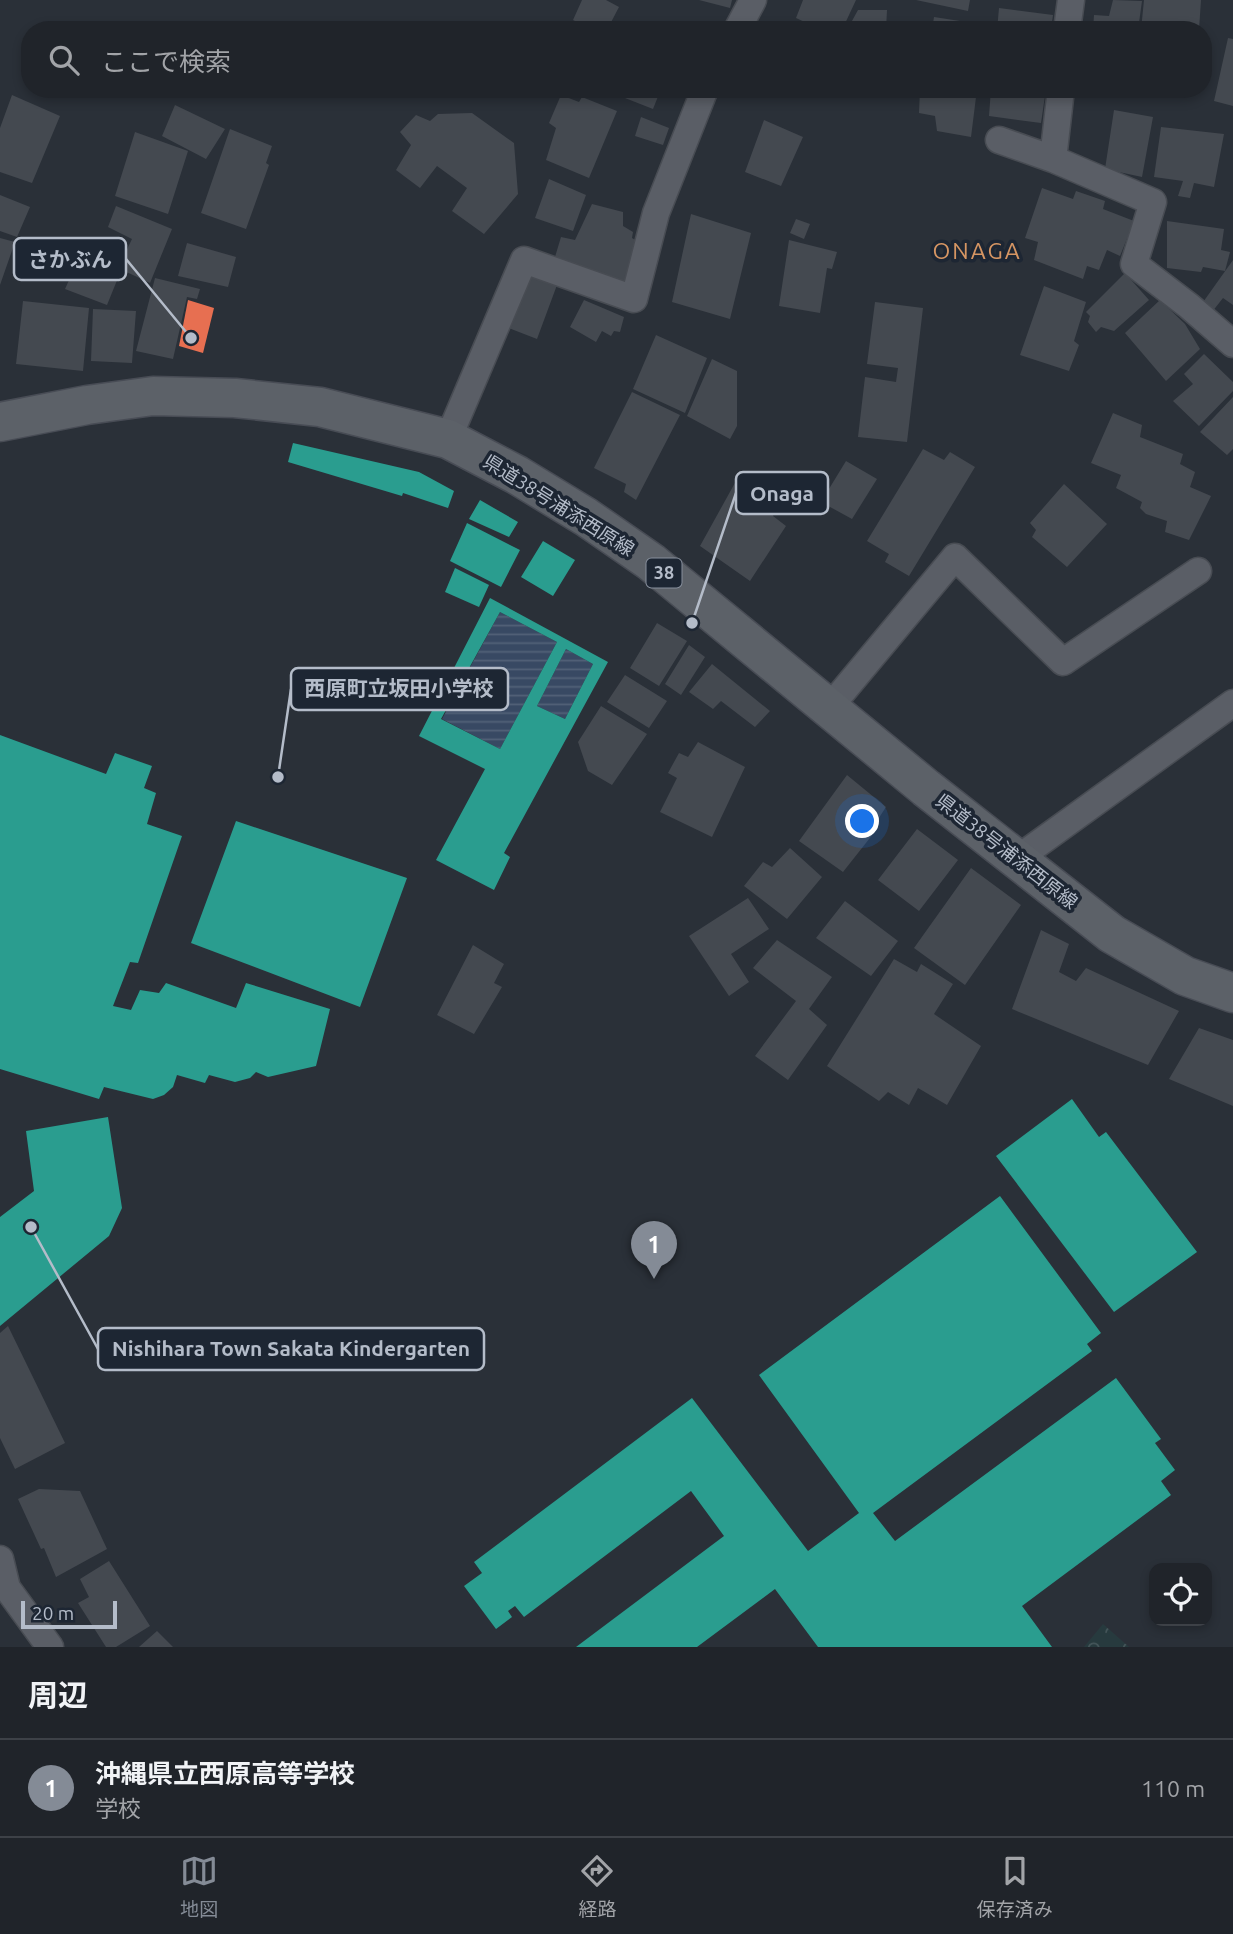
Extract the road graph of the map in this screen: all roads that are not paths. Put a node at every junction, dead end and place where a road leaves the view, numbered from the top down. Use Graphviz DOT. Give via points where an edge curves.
graph roads {
  1 [pos="753,0"];
  2 [pos="1071,0"];
  3 [pos="742,21"];
  4 [pos="1069,21"];
  5 [pos="701,98"];
  6 [pos="1060,98"];
  7 [pos="999,140"];
  8 [pos="1053,159"];
  9 [pos="1233,344"];
  10 [pos="0,422"];
  11 [pos="448,439"];
  12 [pos="1198,571"];
  13 [pos="1233,703"];
  14 [pos="829,708"];
  15 [pos="1017,859"];
  16 [pos="1233,993"];
  17 [pos="0,1559"];
  18 [pos="50,1647"];
  1 -- 3 [label="street"];
  2 -- 4 [label="street"];
  5 -- 11 [label="street" via="656,213 634,299 524,260"];
  6 -- 8 [label="street"];
  7 -- 8 [label="street"];
  8 -- 9 [label="street" via="1153,202 1134,264"];
  10 -- 11 [label="main road, 県道38号浦添西原線 / 38" via="153,396 235,398 320,407"];
  11 -- 14 [label="main road, 県道38号浦添西原線 / 38" via="517,475 651,562"];
  12 -- 14 [label="street" via="1063,662 955,557"];
  13 -- 15 [label="street"];
  14 -- 15 [label="main road, 県道38号浦添西原線 / 38"];
  15 -- 16 [label="main road, 県道38号浦添西原線 / 38" via="1112,934 1185,976"];
  17 -- 18 [label="street" via="7,1588"];
}
